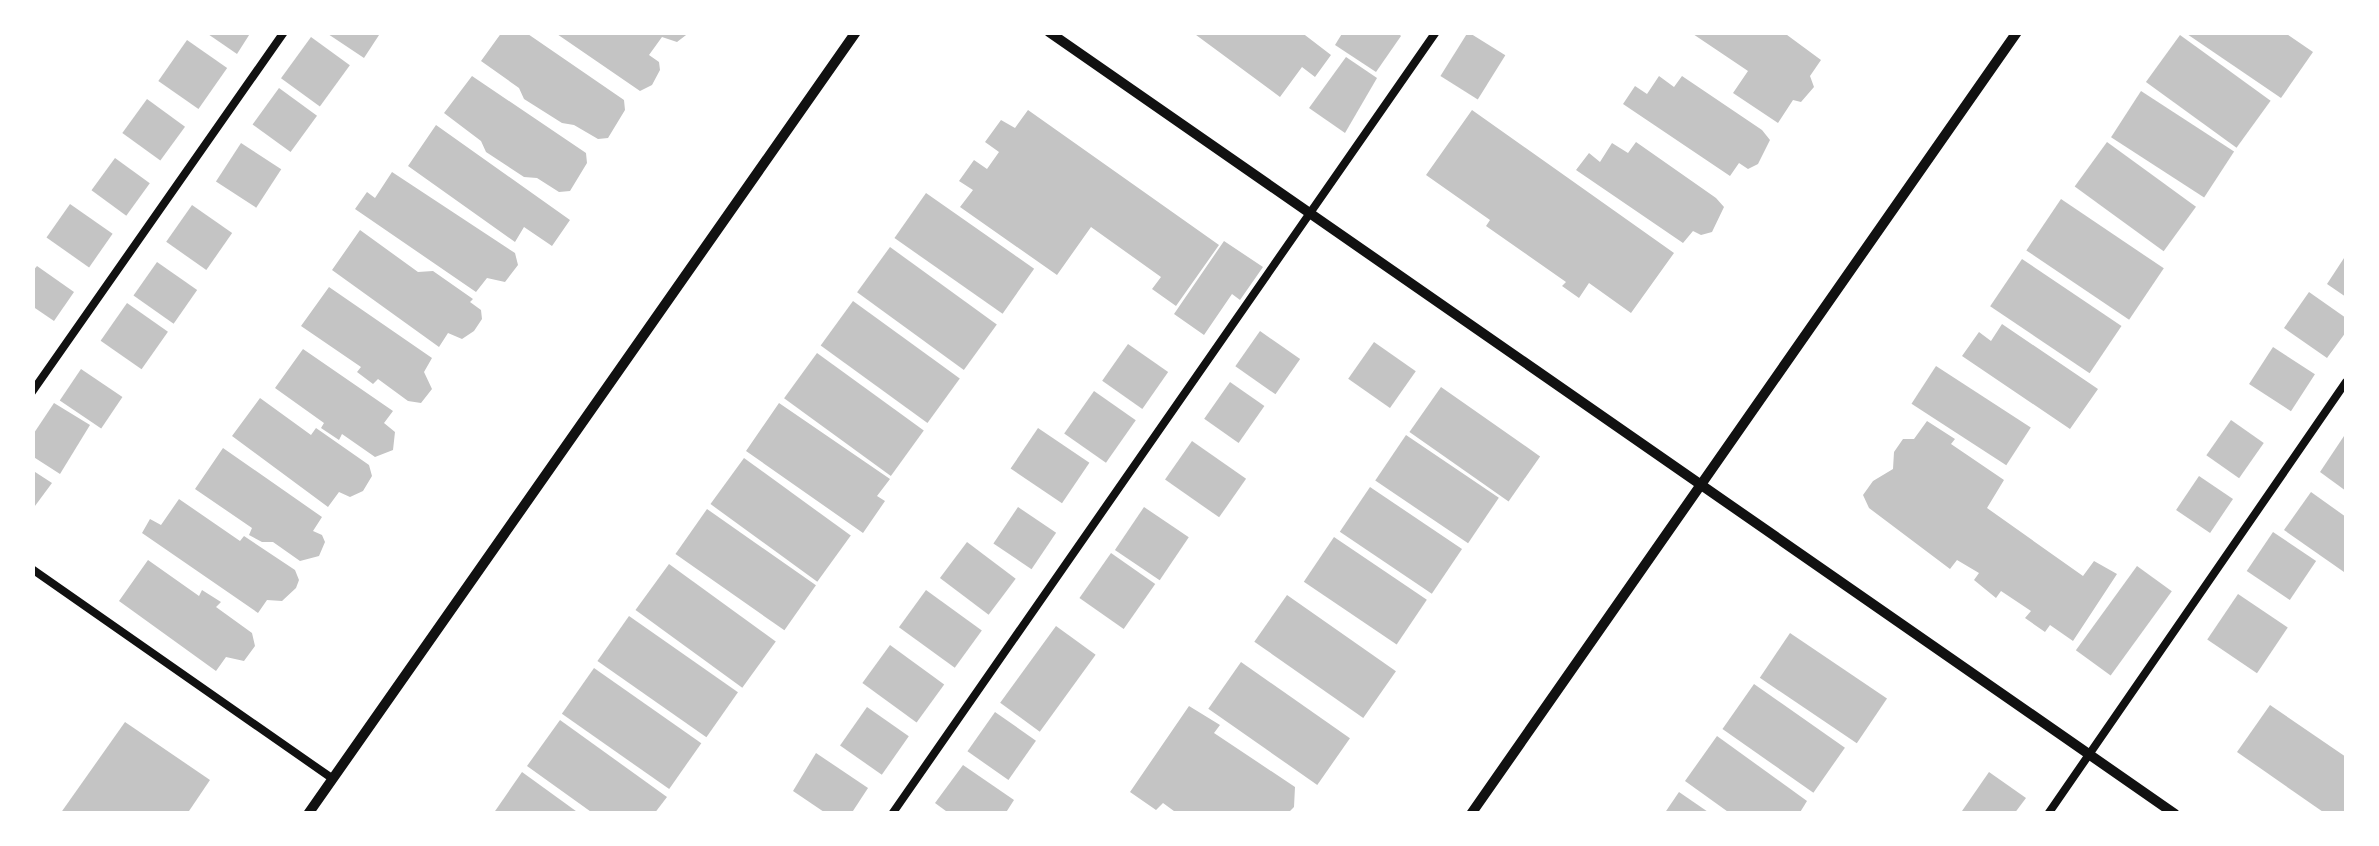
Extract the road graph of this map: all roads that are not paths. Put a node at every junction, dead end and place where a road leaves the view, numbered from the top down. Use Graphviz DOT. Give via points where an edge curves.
graph roads {
  1 [pos="284,32"];
  2 [pos="856,32"];
  3 [pos="1048,32"];
  4 [pos="1436,32"];
  5 [pos="2017,32"];
  6 [pos="1309,213"];
  7 [pos="2346,382"];
  8 [pos="32,392"];
  9 [pos="1701,485"];
  10 [pos="32,570"];
  11 [pos="2089,754"];
  12 [pos="332,778"];
  13 [pos="308,814"];
  14 [pos="892,814"];
  15 [pos="1471,814"];
  16 [pos="2048,814"];
  17 [pos="2175,814"];
  1 -- 8 [label="lane"];
  2 -- 12 [label="street"];
  3 -- 6 [label="street"];
  4 -- 6 [label="lane"];
  5 -- 9 [label="street"];
  6 -- 9 [label="street"];
  6 -- 14 [label="lane"];
  7 -- 11 [label="lane"];
  9 -- 11 [label="street"];
  9 -- 15 [label="street"];
  10 -- 12 [label="lane"];
  11 -- 16 [label="lane"];
  11 -- 17 [label="street"];
  12 -- 13 [label="street"];
}
